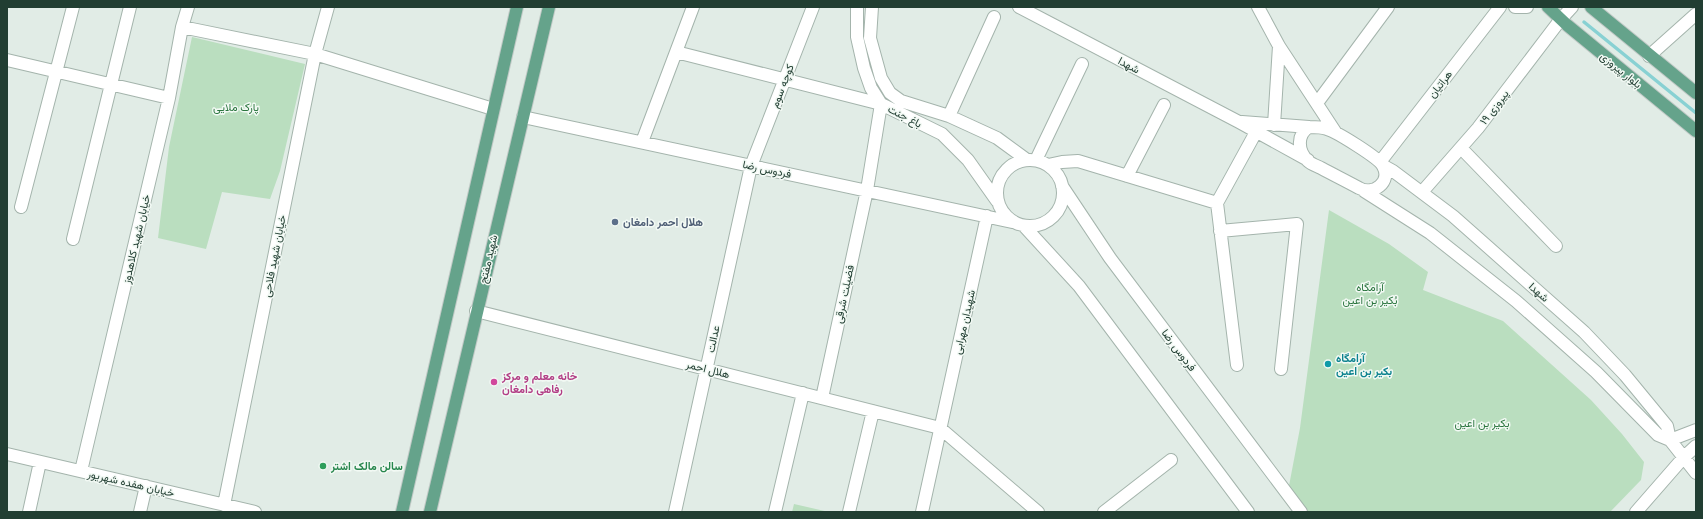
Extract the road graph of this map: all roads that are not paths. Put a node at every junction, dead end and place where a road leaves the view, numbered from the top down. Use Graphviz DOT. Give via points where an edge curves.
graph roads {
  1 [pos="73,7"];
  2 [pos="130,7"];
  3 [pos="188,7"];
  4 [pos="328,7"];
  5 [pos="517,7"];
  6 [pos="549,7"];
  7 [pos="693,7"];
  8 [pos="813,7"];
  9 [pos="857,7"];
  10 [pos="872,7"];
  11 [pos="1258,7"];
  12 [pos="1388,7"];
  13 [pos="1500,7"];
  14 [pos="1515,7"];
  15 [pos="1527,7"];
  16 [pos="1548,7"];
  17 [pos="1572,7"];
  18 [pos="1591,7"];
  19 [pos="1023,8"];
  20 [pos="1696,14"];
  21 [pos="994,17"];
  22 [pos="1561,19"];
  23 [pos="182,27"];
  24 [pos="1279,46"];
  25 [pos="676,52"];
  26 [pos="315,54"];
  27 [pos="1649,56"];
  28 [pos="7,60"];
  29 [pos="1082,64"];
  30 [pos="56,72"];
  31 [pos="784,79"];
  32 [pos="111,85"];
  33 [pos="1696,93"];
  34 [pos="169,98"];
  35 [pos="1316,103"];
  36 [pos="881,104"];
  37 [pos="1164,105"];
  38 [pos="493,110"];
  39 [pos="523,116"];
  40 [pos="949,116"];
  41 [pos="1239,122"];
  42 [pos="1274,125"];
  43 [pos="1309,127"];
  44 [pos="1696,131"];
  45 [pos="1256,132"];
  46 [pos="1336,133"];
  47 [pos="642,142"];
  48 [pos="1461,148"];
  49 [pos="1031,160"];
  50 [pos="1308,160"];
  51 [pos="1382,164"];
  52 [pos="1048,165"];
  53 [pos="751,166"];
  54 [pos="1127,176"];
  55 [pos="1062,186"];
  56 [pos="866,190"];
  57 [pos="1364,191"];
  58 [pos="1422,192"];
  59 [pos="997,201"];
  60 [pos="1217,203"];
  61 [pos="21,207"];
  62 [pos="987,216"];
  63 [pos="1012,222"];
  64 [pos="1024,226"];
  65 [pos="1220,231"];
  66 [pos="73,239"];
  67 [pos="1556,246"];
  68 [pos="476,311"];
  69 [pos="1237,365"];
  70 [pos="706,369"];
  71 [pos="1281,369"];
  72 [pos="803,393"];
  73 [pos="822,398"];
  74 [pos="872,411"];
  75 [pos="940,428"];
  76 [pos="1696,430"];
  77 [pos="1670,440"];
  78 [pos="1696,446"];
  79 [pos="7,454"];
  80 [pos="1684,457"];
  81 [pos="1171,460"];
  82 [pos="40,462"];
  83 [pos="81,471"];
  84 [pos="1696,473"];
  85 [pos="146,486"];
  86 [pos="224,505"];
  87 [pos="1024,506"];
  88 [pos="29,512"];
  89 [pos="140,512"];
  90 [pos="255,512"];
  91 [pos="402,512"];
  92 [pos="430,512"];
  93 [pos="675,512"];
  94 [pos="776,512"];
  95 [pos="849,512"];
  96 [pos="922,512"];
  97 [pos="1038,512"];
  98 [pos="1104,512"];
  99 [pos="1248,512"];
  100 [pos="1301,512"];
  101 [pos="1636,512"];
  1 -- 30 [label="street"];
  2 -- 32 [label="street"];
  3 -- 23 [label="street, خیابان شهید کلاهدوز"];
  4 -- 26 [label="street, خیابان شهید فلاحی"];
  5 -- 38 [label="main road"];
  6 -- 39 [label="main road, شهید مفتح"];
  7 -- 25 [label="street"];
  8 -- 31 [label="street, کوچه سوم"];
  9 -- 36 [label="street, باغ جنت" via="857,37 864,68 871,88"];
  10 -- 40 [label="street, باغ جنت" via="870,38 881,78 890,93 901,101"];
  11 -- 24 [label="street"];
  12 -- 35 [label="street"];
  13 -- 51 [label="street, هراتیان"];
  14 -- 15 [label="street"];
  16 -- 22 [label="main road, بلوار پیروزی"];
  17 -- 22 [label="street, پیروزی ۱۹"];
  18 -- 27 [label="main road"];
  19 -- 41 [label="street, شهدا"];
  20 -- 27 [label="street"];
  21 -- 40 [label="street"];
  22 -- 44 [label="main road, بلوار پیروزی"];
  22 -- 48 [label="street, پیروزی ۱۹"];
  23 -- 26 [label="street"];
  23 -- 34 [label="street, خیابان شهید کلاهدوز"];
  24 -- 35 [label="street"];
  24 -- 42 [label="street"];
  25 -- 31 [label="street"];
  25 -- 47 [label="street"];
  26 -- 38 [label="street"];
  26 -- 86 [label="street, خیابان شهید فلاحی"];
  27 -- 33 [label="main road"];
  28 -- 30 [label="street"];
  29 -- 49 [label="street"];
  30 -- 32 [label="street"];
  30 -- 61 [label="street"];
  31 -- 36 [label="street"];
  31 -- 53 [label="street, کوچه سوم"];
  32 -- 34 [label="street"];
  32 -- 66 [label="street"];
  34 -- 83 [label="street, خیابان شهید کلاهدوز"];
  35 -- 46 [label="street"];
  36 -- 56 [label="street, فضیلت شرقی"];
  36 -- 59 [label="street, باغ جنت" via="942,134 968,160"];
  37 -- 54 [label="street"];
  38 -- 91 [label="main road"];
  39 -- 47 [label="street, فردوس رضا"];
  39 -- 68 [label="main road, شهید مفتح"];
  40 -- 49 [label="street, باغ جنت" via="997,138"];
  41 -- 42 [label="street, شهدا"];
  41 -- 45 [label="street, شهدا"];
  42 -- 43 [label="street, شهدا"];
  43 -- 46 [label="street, شهدا"];
  43 -- 50 [label="street" via="1303,132 1300,141 1302,151"];
  45 -- 50 [label="street, شهدا"];
  45 -- 60 [label="street"];
  46 -- 51 [label="street, شهدا"];
  47 -- 53 [label="street, فردوس رضا"];
  48 -- 58 [label="street, پیروزی ۱۹"];
  48 -- 67 [label="street"];
  49 -- 52 [label="street"];
  49 -- 59 [label="street" via="1016,163 1006,170 1000,179"];
  50 -- 57 [label="street, شهدا"];
  51 -- 57 [label="street" via="1385,177 1380,187"];
  51 -- 58 [label="street, شهدا"];
  52 -- 54 [label="street" via="1078,161"];
  52 -- 55 [label="street" via="1057,174"];
  53 -- 56 [label="street, فردوس رضا"];
  53 -- 70 [label="street, عدالت"];
  54 -- 60 [label="street"];
  55 -- 64 [label="street" via="1063,199 1058,211 1049,220 1037,226"];
  55 -- 100 [label="street, فردوس رضا" via="1110,258"];
  56 -- 62 [label="street, فردوس رضا"];
  56 -- 73 [label="street, فضیلت شرقی"];
  57 -- 77 [label="street, شهدا" via="1436,237 1516,301 1596,372 1658,435"];
  58 -- 77 [label="street, شهدا" via="1458,220 1584,332 1625,375 1666,426"];
  59 -- 63 [label="street" via="1002,213"];
  60 -- 65 [label="street"];
  62 -- 63 [label="street, فردوس رضا"];
  62 -- 75 [label="street, شهیدان مهرابی"];
  63 -- 64 [label="street"];
  64 -- 99 [label="street" via="1079,286"];
  65 -- 69 [label="street"];
  65 -- 71 [label="street" via="1297,224"];
  68 -- 70 [label="street, هلال احمر"];
  68 -- 92 [label="main road, شهید مفتح"];
  70 -- 72 [label="street, هلال احمر"];
  70 -- 93 [label="street, عدالت"];
  72 -- 73 [label="street, هلال احمر"];
  72 -- 94 [label="street"];
  73 -- 74 [label="street, هلال احمر"];
  74 -- 75 [label="street, هلال احمر"];
  74 -- 95 [label="street"];
  75 -- 87 [label="street"];
  75 -- 96 [label="street, شهیدان مهرابی"];
  76 -- 77 [label="street"];
  77 -- 80 [label="street, شهدا"];
  78 -- 80 [label="street"];
  79 -- 82 [label="street, خیابان هفده شهریور"];
  80 -- 84 [label="street, شهدا"];
  80 -- 101 [label="street"];
  81 -- 98 [label="street"];
  82 -- 83 [label="street, خیابان هفده شهریور"];
  82 -- 88 [label="street"];
  83 -- 85 [label="street, خیابان هفده شهریور"];
  85 -- 86 [label="street, خیابان هفده شهریور"];
  85 -- 89 [label="street"];
  86 -- 90 [label="street, خیابان هفده شهریور"];
  87 -- 97 [label="street"];
}
